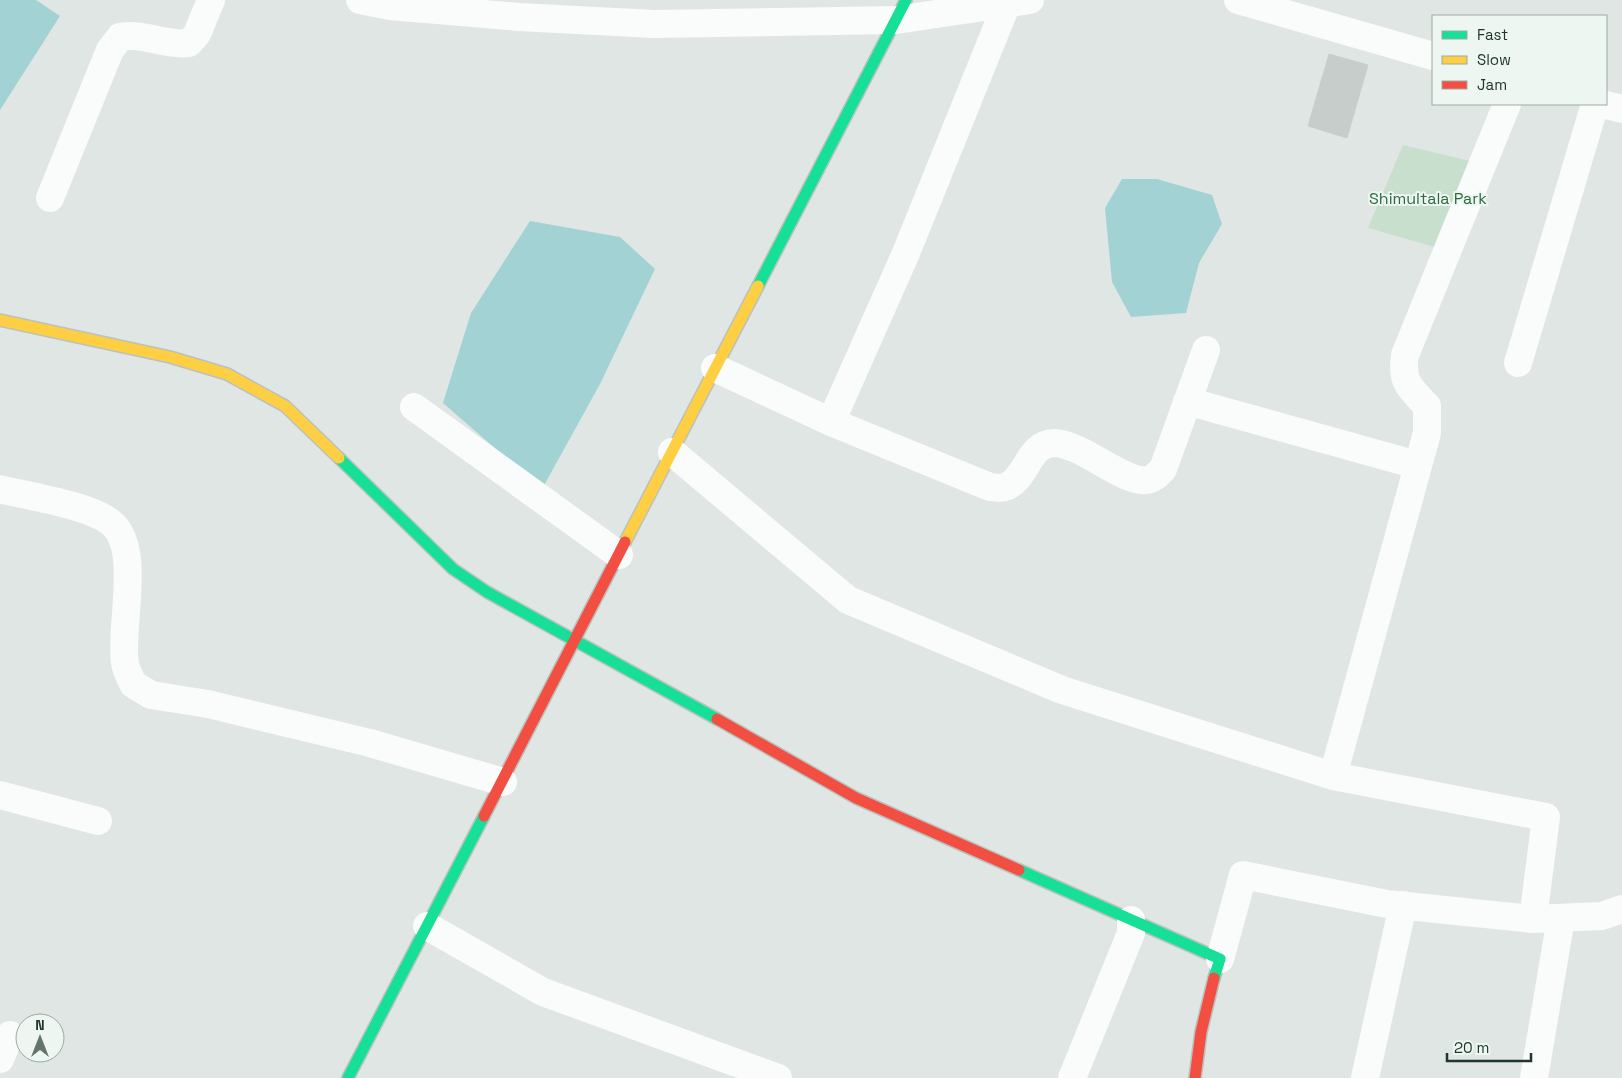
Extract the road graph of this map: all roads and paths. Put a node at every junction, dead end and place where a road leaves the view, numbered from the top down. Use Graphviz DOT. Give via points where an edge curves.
graph roads {
  1 [pos="211,0"];
  2 [pos="360,0"];
  3 [pos="1018,1"];
  4 [pos="1253,2"];
  5 [pos="520,9"];
  6 [pos="901,10"];
  7 [pos="1432,56"];
  8 [pos="1506,105"];
  9 [pos="1596,105"];
  10 [pos="1606,105"];
  11 [pos="1622,109"];
  12 [pos="50,198"];
  13 [pos="0,320"];
  14 [pos="1206,350"];
  15 [pos="1518,363"];
  16 [pos="715,368"];
  17 [pos="1187,401"];
  18 [pos="414,406"];
  19 [pos="831,422"];
  20 [pos="672,452"];
  21 [pos="1417,465"];
  22 [pos="0,489"];
  23 [pos="619,555"];
  24 [pos="575,639"];
  25 [pos="1332,776"];
  26 [pos="503,782"];
  27 [pos="0,795"];
  28 [pos="98,821"];
  29 [pos="1403,905"];
  30 [pos="1622,909"];
  31 [pos="1560,918"];
  32 [pos="1533,919"];
  33 [pos="1131,920"];
  34 [pos="427,926"];
  35 [pos="1220,959"];
  36 [pos="348,1078"];
  37 [pos="778,1078"];
  38 [pos="1072,1078"];
  39 [pos="1196,1078"];
  40 [pos="1365,1078"];
  41 [pos="1534,1078"];
  1 -- 12 [label="street" via="197,34 189,44 132,35 120,37 110,50"];
  2 -- 5 [label="street" via="390,6"];
  3 -- 6 [label="street"];
  3 -- 19 [label="street"];
  4 -- 7 [label="street"];
  5 -- 6 [label="street" via="654,24"];
  6 -- 16 [label="street"];
  8 -- 21 [label="street" via="1405,355 1402,370 1405,382 1427,406 1428,421"];
  9 -- 15 [label="street"];
  10 -- 11 [label="street"];
  13 -- 24 [label="street" via="180,358 224,371 257,387 285,406 453,569 487,592"];
  14 -- 17 [label="street"];
  16 -- 19 [label="street"];
  16 -- 20 [label="street"];
  17 -- 19 [label="street" via="1163,469 1146,480 1130,476 1071,447 1054,443 1044,445 1034,453 1015,482 1004,488 990,487"];
  17 -- 21 [label="street"];
  18 -- 23 [label="street"];
  20 -- 23 [label="street"];
  20 -- 25 [label="street" via="848,600 1062,690"];
  21 -- 25 [label="street"];
  22 -- 26 [label="street" via="87,511 110,522 121,537 127,556 125,662 132,684 151,696 208,704 370,743"];
  23 -- 24 [label="street"];
  24 -- 26 [label="street"];
  24 -- 33 [label="street" via="856,798"];
  25 -- 32 [label="street" via="1546,817"];
  26 -- 34 [label="street"];
  27 -- 28 [label="street"];
  29 -- 32 [label="street"];
  29 -- 35 [label="street" via="1243,875"];
  29 -- 40 [label="street"];
  30 -- 31 [label="street" via="1602,916"];
  31 -- 32 [label="street"];
  31 -- 41 [label="street"];
  33 -- 35 [label="street"];
  33 -- 38 [label="street" via="1131,933"];
  34 -- 36 [label="street"];
  34 -- 37 [label="street" via="543,992"];
  35 -- 39 [label="street" via="1197,1048"];
}
